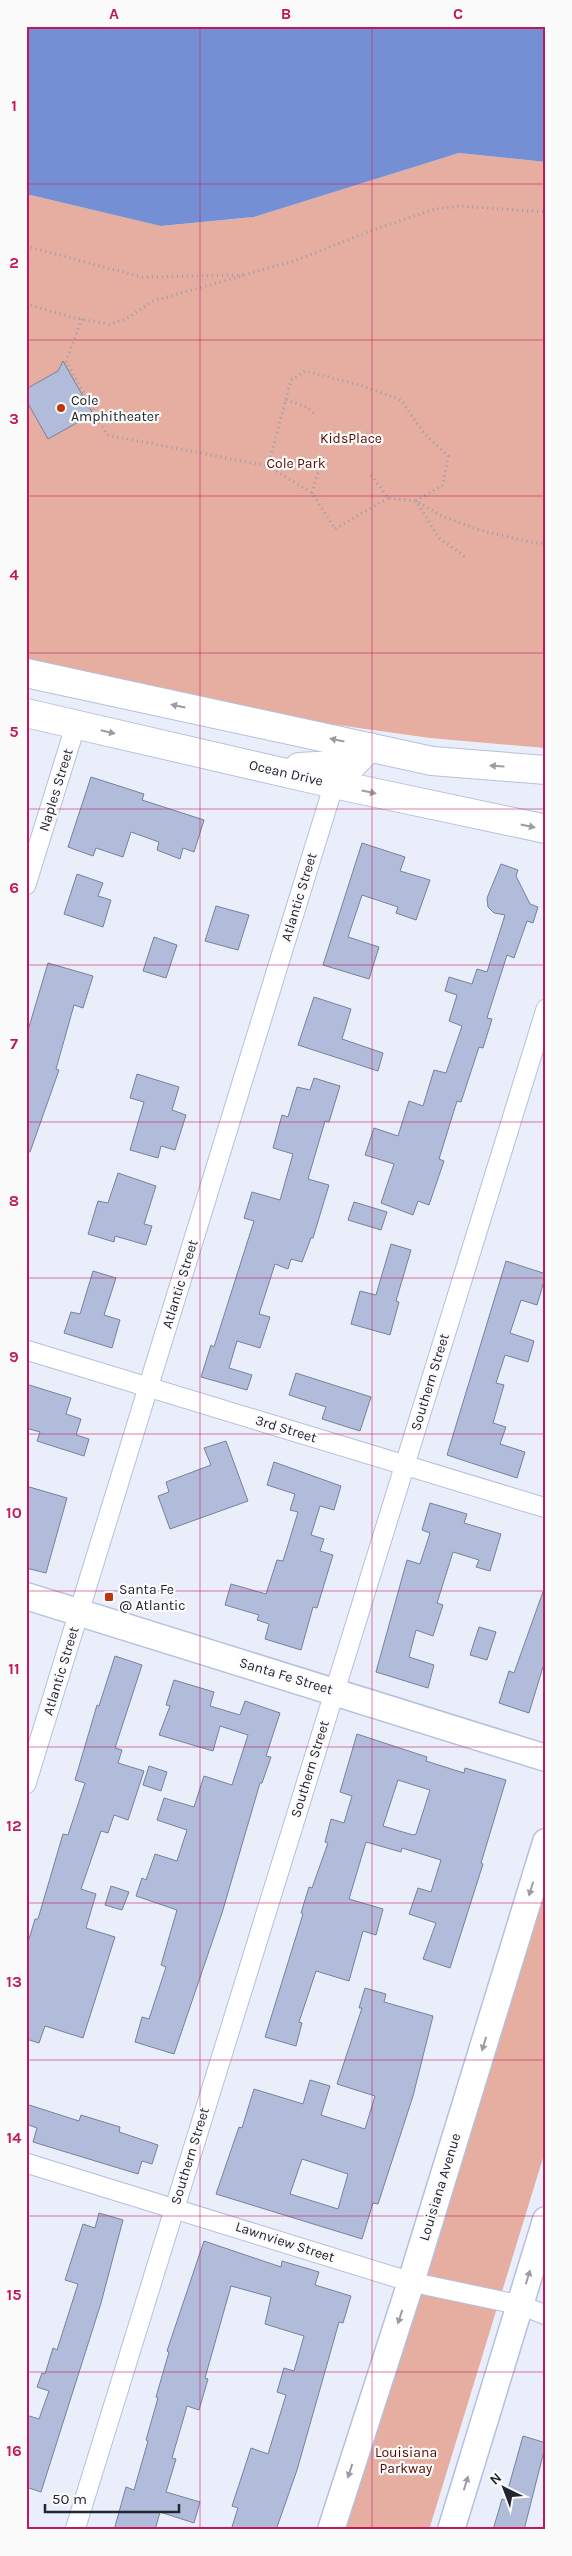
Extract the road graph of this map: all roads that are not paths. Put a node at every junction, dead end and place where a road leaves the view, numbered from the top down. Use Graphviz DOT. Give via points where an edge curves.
graph roads {
  1 [pos="26,673"];
  2 [pos="26,713"];
  3 [pos="76,724"];
  4 [pos="370,748"];
  5 [pos="260,767"];
  6 [pos="546,770"];
  7 [pos="334,784"];
  8 [pos="546,830"];
  9 [pos="26,886"];
  10 [pos="546,1009"];
  11 [pos="26,1350"];
  12 [pos="148,1387"];
  13 [pos="404,1465"];
  14 [pos="546,1508"];
  15 [pos="26,1596"];
  16 [pos="79,1612"];
  17 [pos="334,1691"];
  18 [pos="546,1758"];
  19 [pos="26,1784"];
  20 [pos="546,1842"];
  21 [pos="26,2162"];
  22 [pos="174,2207"];
  23 [pos="546,2220"];
  24 [pos="411,2282"];
  25 [pos="520,2305"];
  26 [pos="546,2314"];
  27 [pos="74,2530"];
  28 [pos="331,2530"];
  29 [pos="452,2530"];
  4 -- 1 [label="main road, one-way"];
  2 -- 3 [label="main road, Ocean Drive"];
  3 -- 5 [label="main road, Ocean Drive, one-way"];
  3 -- 9 [label="street, Naples Street"];
  4 -- 5 [label="main road" via="353,764"];
  6 -- 4 [label="main road, one-way" via="432,761"];
  5 -- 7 [label="main road, Ocean Drive"];
  7 -- 8 [label="main road, Ocean Drive, one-way"];
  7 -- 12 [label="street, Atlantic Street"];
  10 -- 13 [label="street, Southern Street"];
  11 -- 12 [label="street, 3rd Street"];
  12 -- 13 [label="street, 3rd Street"];
  12 -- 16 [label="street, Atlantic Street"];
  13 -- 14 [label="street, 3rd Street"];
  13 -- 17 [label="street, Southern Street"];
  15 -- 16 [label="main road, Santa Fe Street"];
  16 -- 17 [label="main road, Santa Fe Street"];
  16 -- 19 [label="street, Atlantic Street"];
  17 -- 18 [label="main road, Santa Fe Street"];
  17 -- 22 [label="street, Southern Street"];
  20 -- 24 [label="main road, Louisiana Avenue, one-way"];
  21 -- 22 [label="street, Lawnview Street"];
  22 -- 24 [label="street, Lawnview Street"];
  22 -- 27 [label="street, Southern Street"];
  25 -- 23 [label="main road, one-way"];
  24 -- 25 [label="street, Lawnview Street"];
  24 -- 28 [label="main road, Louisiana Avenue, one-way"];
  25 -- 26 [label="street, Lawnview Street"];
  29 -- 25 [label="main road, one-way"];
}
